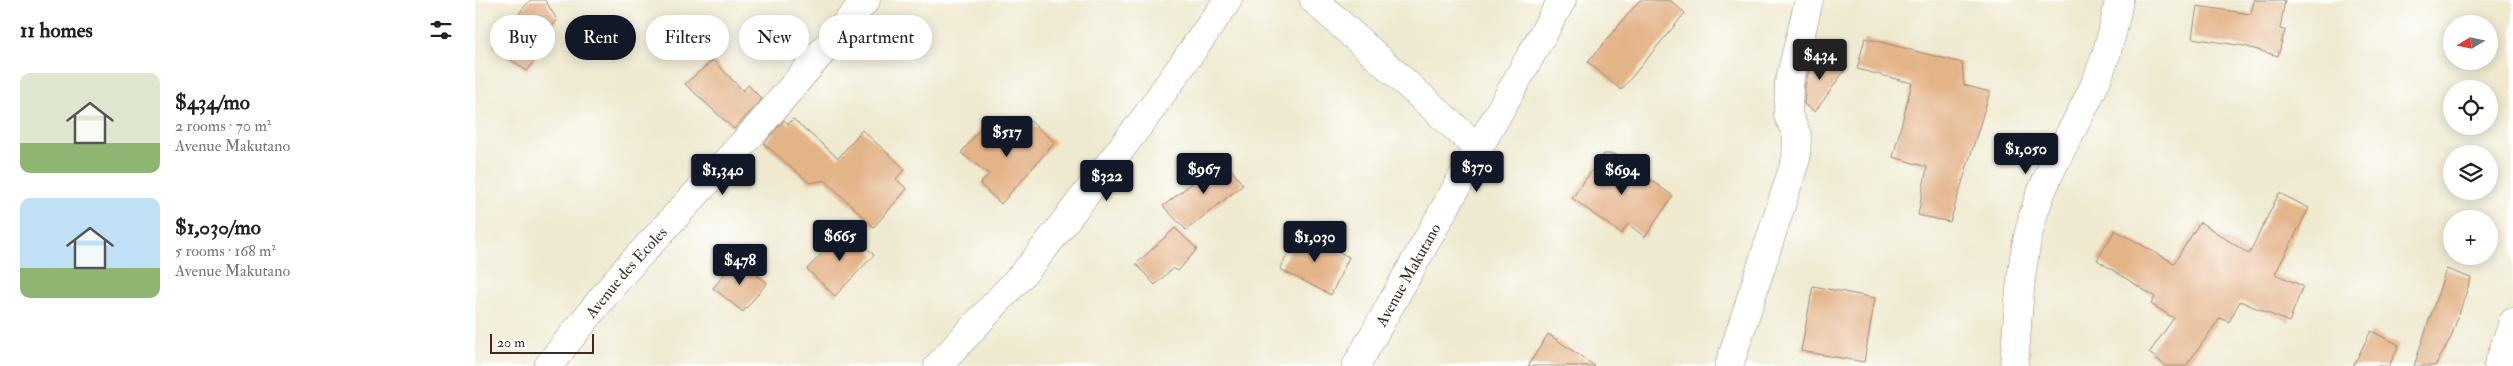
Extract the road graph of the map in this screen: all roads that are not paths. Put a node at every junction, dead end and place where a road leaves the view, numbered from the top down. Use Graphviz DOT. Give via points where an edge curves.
graph roads {
  1 [pos="866,0"];
  2 [pos="1228,0"];
  3 [pos="1314,0"];
  4 [pos="1562,0"];
  5 [pos="1809,0"];
  6 [pos="2119,0"];
  7 [pos="1478,148"];
  8 [pos="2513,322"];
  9 [pos="549,366"];
  10 [pos="938,366"];
  11 [pos="1356,366"];
  12 [pos="1729,366"];
  13 [pos="2014,366"];
  14 [pos="2498,366"];
  1 -- 9 [label="street, Avenue des Ecoles" via="758,128 620,276"];
  2 -- 10 [label="street" via="1144,119 1031,265"];
  3 -- 7 [label="street"];
  4 -- 7 [label="street, Avenue Makutano"];
  5 -- 12 [label="street" via="1789,83 1788,115 1797,135 1796,159"];
  6 -- 13 [label="street" via="2094,87 2056,158 2038,202 2023,260"];
  7 -- 11 [label="street, Avenue Makutano"];
  8 -- 14 [label="street"];
}
